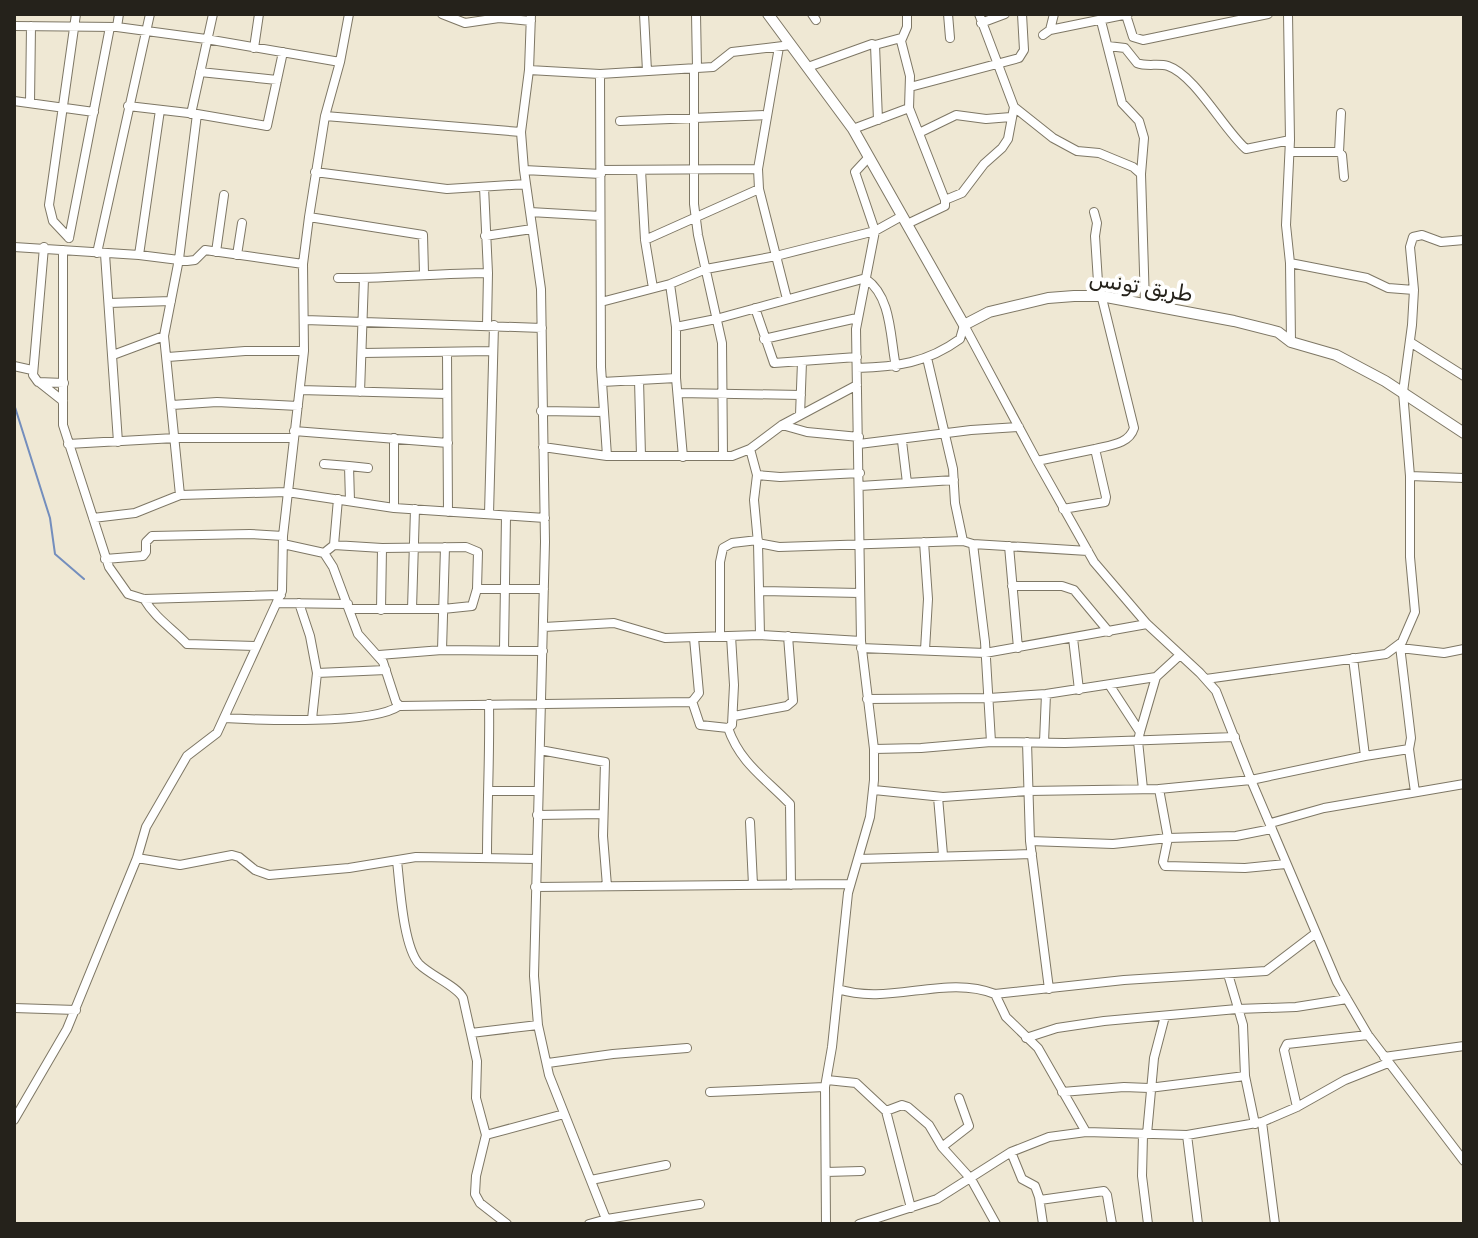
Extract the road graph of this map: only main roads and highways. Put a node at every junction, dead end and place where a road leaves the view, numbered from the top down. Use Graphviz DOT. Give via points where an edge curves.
graph roads {
  1 [pos="768,14"];
  2 [pos="1464,433"];
  1 -- 2 [label="main road, طريق تونس" via="853,129 964,325 989,312 1048,298 1101,296 1278,332 1291,342 1336,355"];
}
